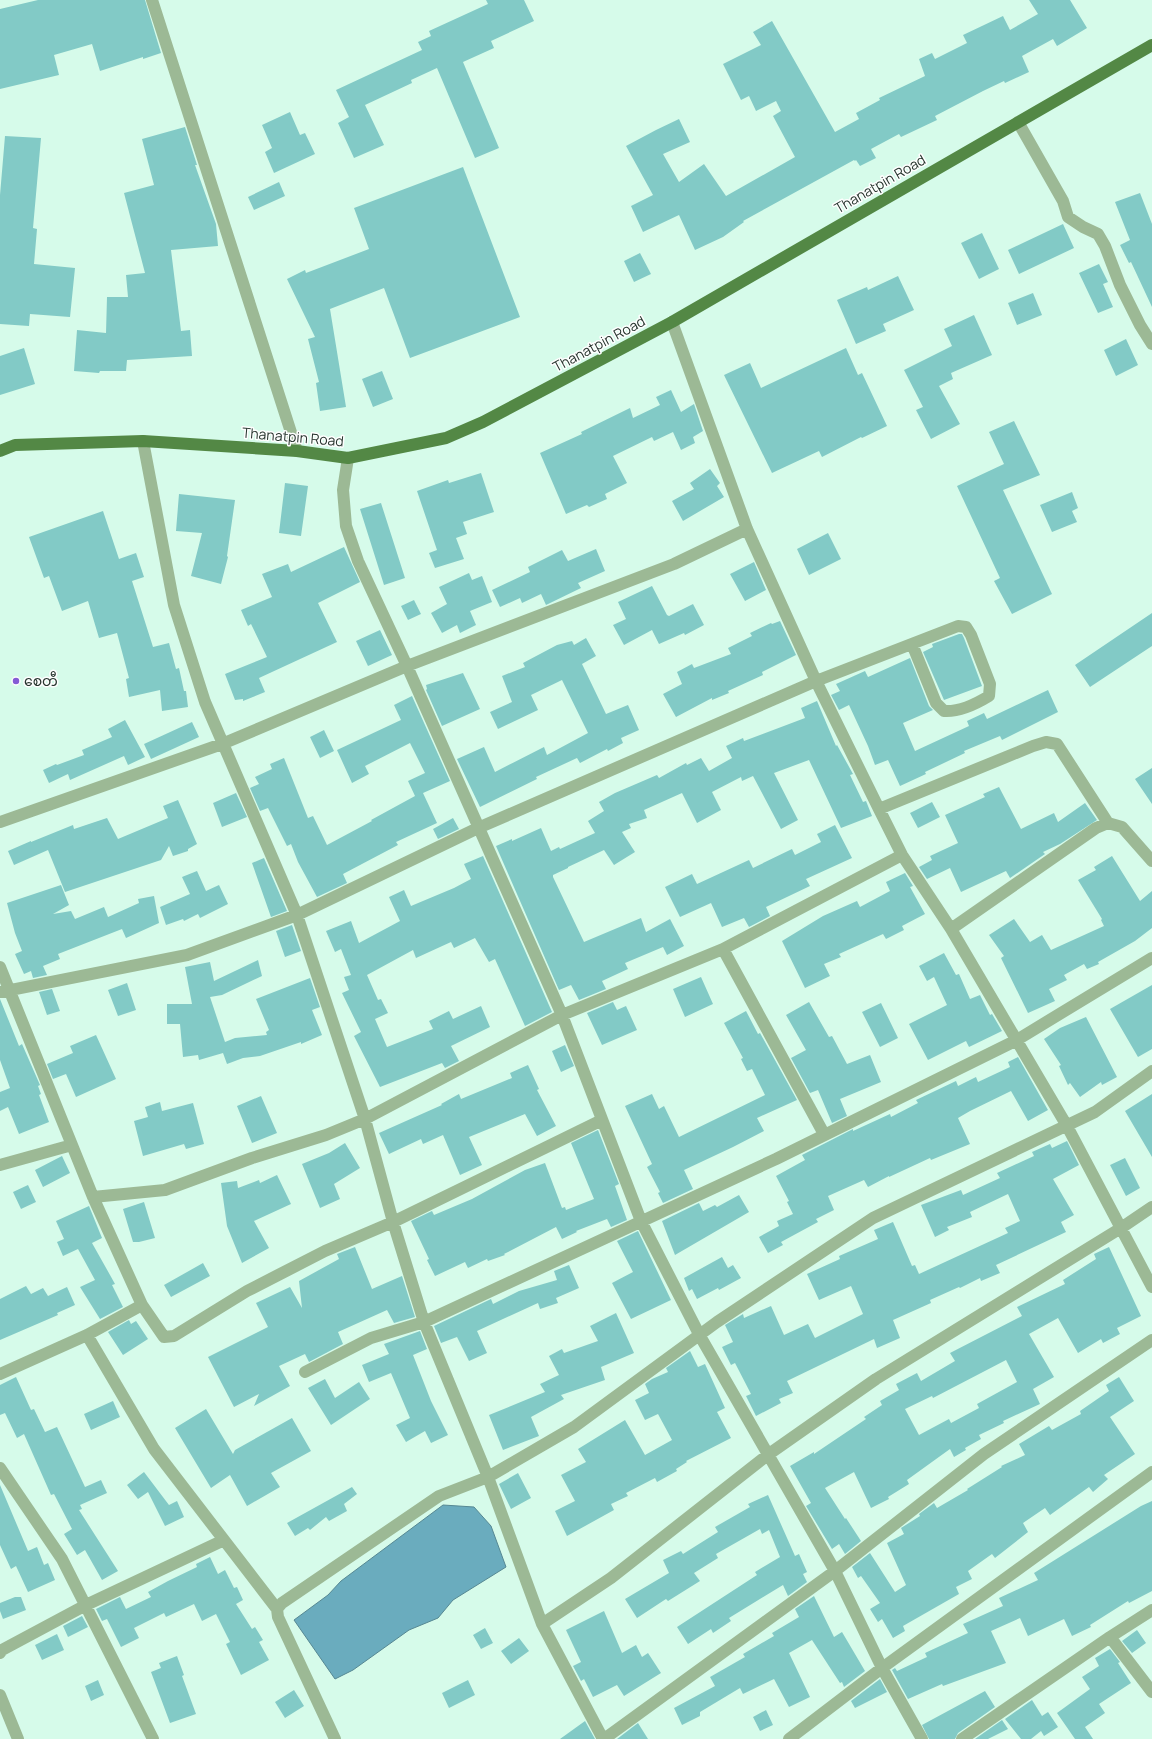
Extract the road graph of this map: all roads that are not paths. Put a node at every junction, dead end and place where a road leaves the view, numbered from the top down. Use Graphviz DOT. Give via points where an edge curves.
graph roads {
  1 [pos="152,0"];
  2 [pos="1152,45"];
  3 [pos="1018,122"];
  4 [pos="672,322"];
  5 [pos="1152,344"];
  6 [pos="143,441"];
  7 [pos="297,450"];
  8 [pos="0,451"];
  9 [pos="348,458"];
  10 [pos="747,529"];
  11 [pos="912,644"];
  12 [pos="407,666"];
  13 [pos="816,681"];
  14 [pos="222,744"];
  15 [pos="879,809"];
  16 [pos="0,822"];
  17 [pos="1108,823"];
  18 [pos="478,828"];
  19 [pos="902,855"];
  20 [pos="1152,861"];
  21 [pos="297,915"];
  22 [pos="951,929"];
  23 [pos="723,949"];
  24 [pos="1152,958"];
  25 [pos="0,966"];
  26 [pos="4,991"];
  27 [pos="562,1015"];
  28 [pos="1016,1040"];
  29 [pos="1152,1071"];
  30 [pos="365,1119"];
  31 [pos="602,1120"];
  32 [pos="1067,1126"];
  33 [pos="824,1134"];
  34 [pos="72,1145"];
  35 [pos="0,1164"];
  36 [pos="93,1197"];
  37 [pos="1152,1207"];
  38 [pos="641,1220"];
  39 [pos="393,1222"];
  40 [pos="1121,1228"];
  41 [pos="1152,1287"];
  42 [pos="142,1305"];
  43 [pos="424,1322"];
  44 [pos="87,1335"];
  45 [pos="700,1336"];
  46 [pos="1152,1340"];
  47 [pos="305,1372"];
  48 [pos="0,1374"];
  49 [pos="768,1454"];
  50 [pos="0,1468"];
  51 [pos="1152,1472"];
  52 [pos="488,1477"];
  53 [pos="224,1540"];
  54 [pos="835,1571"];
  55 [pos="86,1605"];
  56 [pos="277,1609"];
  57 [pos="1152,1610"];
  58 [pos="542,1624"];
  59 [pos="1110,1637"];
  60 [pos="0,1653"];
  61 [pos="882,1668"];
  62 [pos="1152,1692"];
  63 [pos="0,1695"];
  64 [pos="18,1739"];
  65 [pos="153,1739"];
  66 [pos="335,1739"];
  67 [pos="603,1739"];
  68 [pos="790,1739"];
  69 [pos="922,1739"];
  70 [pos="962,1739"];
  1 -- 7 [label="street"];
  2 -- 3 [label="main road, Thanatpin Road"];
  3 -- 4 [label="main road, Thanatpin Road"];
  3 -- 5 [label="street" via="1063,201 1068,217 1098,234 1120,285"];
  4 -- 9 [label="main road, Thanatpin Road" via="446,438"];
  4 -- 10 [label="street"];
  6 -- 7 [label="main road, Thanatpin Road"];
  6 -- 8 [label="main road, Thanatpin Road" via="15,445"];
  6 -- 14 [label="street" via="174,605 205,702"];
  7 -- 9 [label="main road, Thanatpin Road"];
  9 -- 12 [label="street" via="343,490 346,526 358,561"];
  10 -- 12 [label="street" via="674,564"];
  10 -- 13 [label="street"];
  11 -- 11 [label="street" via="958,626 966,628 971,634 990,684 989,696 952,712 944,711 936,703"];
  11 -- 13 [label="street"];
  12 -- 14 [label="street"];
  12 -- 18 [label="street"];
  13 -- 15 [label="street"];
  13 -- 18 [label="street"];
  14 -- 16 [label="street"];
  14 -- 21 [label="street"];
  15 -- 17 [label="street" via="1046,742 1057,744"];
  15 -- 19 [label="street"];
  17 -- 20 [label="street" via="1122,827"];
  17 -- 22 [label="street" via="1096,828"];
  18 -- 21 [label="street"];
  18 -- 27 [label="street"];
  19 -- 22 [label="street"];
  19 -- 23 [label="street"];
  21 -- 26 [label="street" via="187,955"];
  21 -- 30 [label="street"];
  22 -- 28 [label="street"];
  23 -- 27 [label="street"];
  23 -- 33 [label="street"];
  24 -- 28 [label="street"];
  25 -- 26 [label="street"];
  26 -- 34 [label="street"];
  27 -- 30 [label="street"];
  27 -- 31 [label="street"];
  28 -- 32 [label="street"];
  28 -- 33 [label="street"];
  29 -- 32 [label="street" via="1095,1112"];
  30 -- 36 [label="street" via="326,1135 252,1158 165,1190"];
  30 -- 39 [label="street"];
  31 -- 38 [label="street"];
  31 -- 39 [label="street"];
  32 -- 40 [label="street"];
  32 -- 45 [label="street" via="873,1218"];
  33 -- 38 [label="street" via="776,1159"];
  34 -- 35 [label="street"];
  34 -- 36 [label="street"];
  36 -- 42 [label="street"];
  37 -- 40 [label="street"];
  38 -- 43 [label="street"];
  38 -- 45 [label="street"];
  39 -- 42 [label="street" via="325,1251 247,1291 174,1336 164,1337"];
  39 -- 43 [label="street"];
  40 -- 41 [label="street"];
  40 -- 49 [label="street" via="876,1379"];
  42 -- 44 [label="street"];
  43 -- 47 [label="street" via="371,1338"];
  43 -- 52 [label="street"];
  44 -- 48 [label="street"];
  44 -- 53 [label="street" via="154,1449"];
  45 -- 49 [label="street"];
  45 -- 52 [label="street" via="574,1427"];
  46 -- 54 [label="street" via="984,1454"];
  49 -- 54 [label="street"];
  49 -- 58 [label="street" via="611,1578"];
  50 -- 55 [label="street" via="62,1559"];
  51 -- 61 [label="street"];
  52 -- 56 [label="street" via="439,1496 282,1603"];
  52 -- 58 [label="street"];
  53 -- 55 [label="street"];
  53 -- 56 [label="street"];
  54 -- 61 [label="street"];
  54 -- 67 [label="street"];
  55 -- 60 [label="street"];
  55 -- 65 [label="street"];
  56 -- 66 [label="street" via="278,1617"];
  57 -- 59 [label="street"];
  58 -- 67 [label="street"];
  59 -- 62 [label="street"];
  59 -- 70 [label="street"];
  61 -- 68 [label="street"];
  61 -- 69 [label="street"];
  63 -- 64 [label="street"];
}
